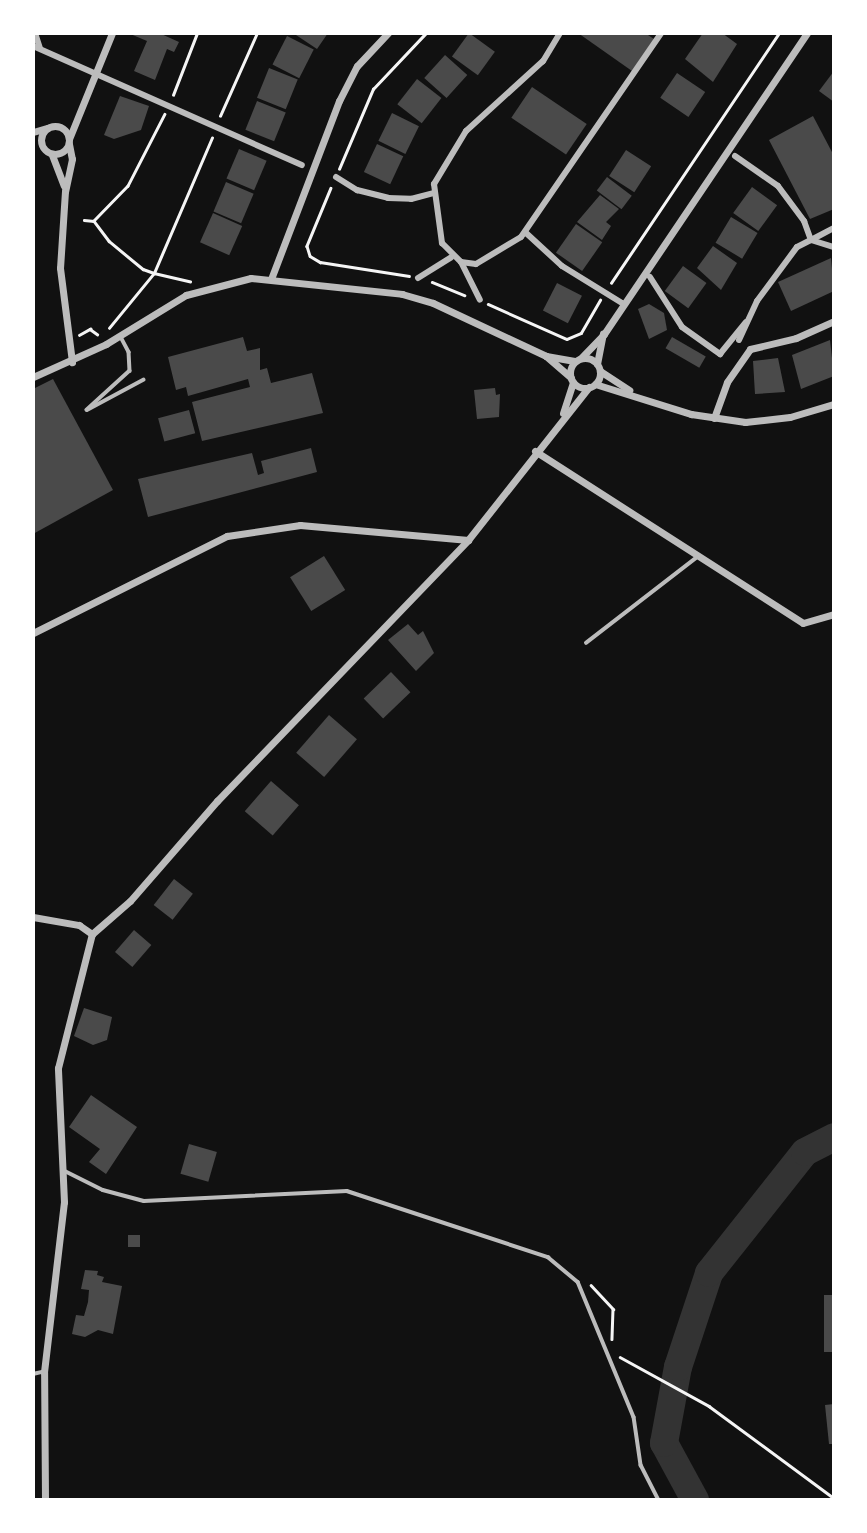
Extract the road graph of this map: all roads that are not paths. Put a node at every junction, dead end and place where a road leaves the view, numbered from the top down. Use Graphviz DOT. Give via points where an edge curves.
graph roads {
  1 [pos="35,33"];
  2 [pos="112,33"];
  3 [pos="388,33"];
  4 [pos="560,33"];
  5 [pos="661,33"];
  6 [pos="807,33"];
  7 [pos="37,47"];
  8 [pos="95,74"];
  9 [pos="48,127"];
  10 [pos="33,132"];
  11 [pos="69,141"];
  12 [pos="33,144"];
  13 [pos="42,147"];
  14 [pos="51,155"];
  15 [pos="735,156"];
  16 [pos="302,165"];
  17 [pos="336,177"];
  18 [pos="65,191"];
  19 [pos="434,193"];
  20 [pos="834,228"];
  21 [pos="525,232"];
  22 [pos="811,240"];
  23 [pos="834,247"];
  24 [pos="451,257"];
  25 [pos="461,262"];
  26 [pos="650,277"];
  27 [pos="418,278"];
  28 [pos="271,279"];
  29 [pos="481,300"];
  30 [pos="622,303"];
  31 [pos="748,321"];
  32 [pos="834,321"];
  33 [pos="604,334"];
  34 [pos="120,335"];
  35 [pos="739,340"];
  36 [pos="546,356"];
  37 [pos="578,360"];
  38 [pos="72,362"];
  39 [pos="598,368"];
  40 [pos="33,377"];
  41 [pos="143,380"];
  42 [pos="572,380"];
  43 [pos="592,386"];
  44 [pos="633,392"];
  45 [pos="834,404"];
  46 [pos="562,417"];
  47 [pos="714,418"];
  48 [pos="535,450"];
  49 [pos="468,540"];
  50 [pos="696,558"];
  51 [pos="834,614"];
  52 [pos="33,633"];
  53 [pos="586,643"];
  54 [pos="33,917"];
  55 [pos="92,934"];
  56 [pos="65,1171"];
  57 [pos="44,1372"];
  58 [pos="33,1374"];
  59 [pos="44,1420"];
  60 [pos="33,1422"];
  61 [pos="45,1500"];
  62 [pos="659,1500"];
  1 -- 7 [label="street"];
  2 -- 8 [label="street"];
  3 -- 28 [label="street" via="357,66 339,101"];
  4 -- 19 [label="street" via="543,61 466,131 448,155"];
  5 -- 21 [label="street"];
  6 -- 30 [label="street"];
  7 -- 8 [label="street"];
  8 -- 11 [label="street"];
  8 -- 16 [label="street"];
  9 -- 10 [label="street"];
  9 -- 11 [label="street" via="62,127"];
  9 -- 13 [label="street" via="40,139"];
  11 -- 14 [label="street" via="61,154"];
  11 -- 18 [label="street" via="72,159"];
  12 -- 13 [label="street"];
  13 -- 14 [label="street"];
  14 -- 18 [label="street"];
  15 -- 22 [label="street" via="778,186 804,221"];
  17 -- 19 [label="street" via="357,190 388,198"];
  18 -- 38 [label="street" via="60,268"];
  19 -- 24 [label="street" via="442,243"];
  20 -- 22 [label="street"];
  21 -- 25 [label="street" via="476,264"];
  21 -- 30 [label="street" via="562,266"];
  22 -- 23 [label="street"];
  22 -- 31 [label="street" via="782,263"];
  24 -- 25 [label="street"];
  24 -- 27 [label="street"];
  25 -- 29 [label="street"];
  26 -- 31 [label="street" via="682,327 720,354 739,326"];
  28 -- 34 [label="street" via="239,279 186,295"];
  28 -- 36 [label="street" via="370,289 433,303"];
  30 -- 33 [label="street"];
  31 -- 35 [label="street"];
  32 -- 47 [label="street" via="796,338 750,349 733,370"];
  33 -- 37 [label="street"];
  33 -- 39 [label="street"];
  34 -- 38 [label="street"];
  34 -- 41 [label="lane" via="129,352 130,371 87,410"];
  36 -- 37 [label="street"];
  36 -- 42 [label="street"];
  37 -- 39 [label="street"];
  37 -- 42 [label="street"];
  38 -- 40 [label="street"];
  39 -- 43 [label="street"];
  39 -- 44 [label="street"];
  42 -- 43 [label="street"];
  42 -- 46 [label="street"];
  43 -- 44 [label="street"];
  43 -- 46 [label="street"];
  44 -- 47 [label="street"];
  45 -- 47 [label="street" via="790,417 745,422"];
  46 -- 48 [label="street"];
  48 -- 49 [label="street"];
  48 -- 50 [label="street"];
  49 -- 52 [label="street" via="300,524 227,536"];
  49 -- 55 [label="street" via="245,771 130,901"];
  50 -- 51 [label="street" via="803,623"];
  50 -- 53 [label="lane"];
  54 -- 55 [label="street" via="79,925"];
  55 -- 56 [label="street" via="58,1068 58,1132"];
  56 -- 57 [label="street"];
  56 -- 62 [label="lane" via="103,1190 144,1201 347,1191 548,1257 578,1282 634,1417 641,1465"];
  57 -- 58 [label="lane"];
  57 -- 59 [label="street"];
  59 -- 60 [label="street"];
  59 -- 61 [label="street"];
}
